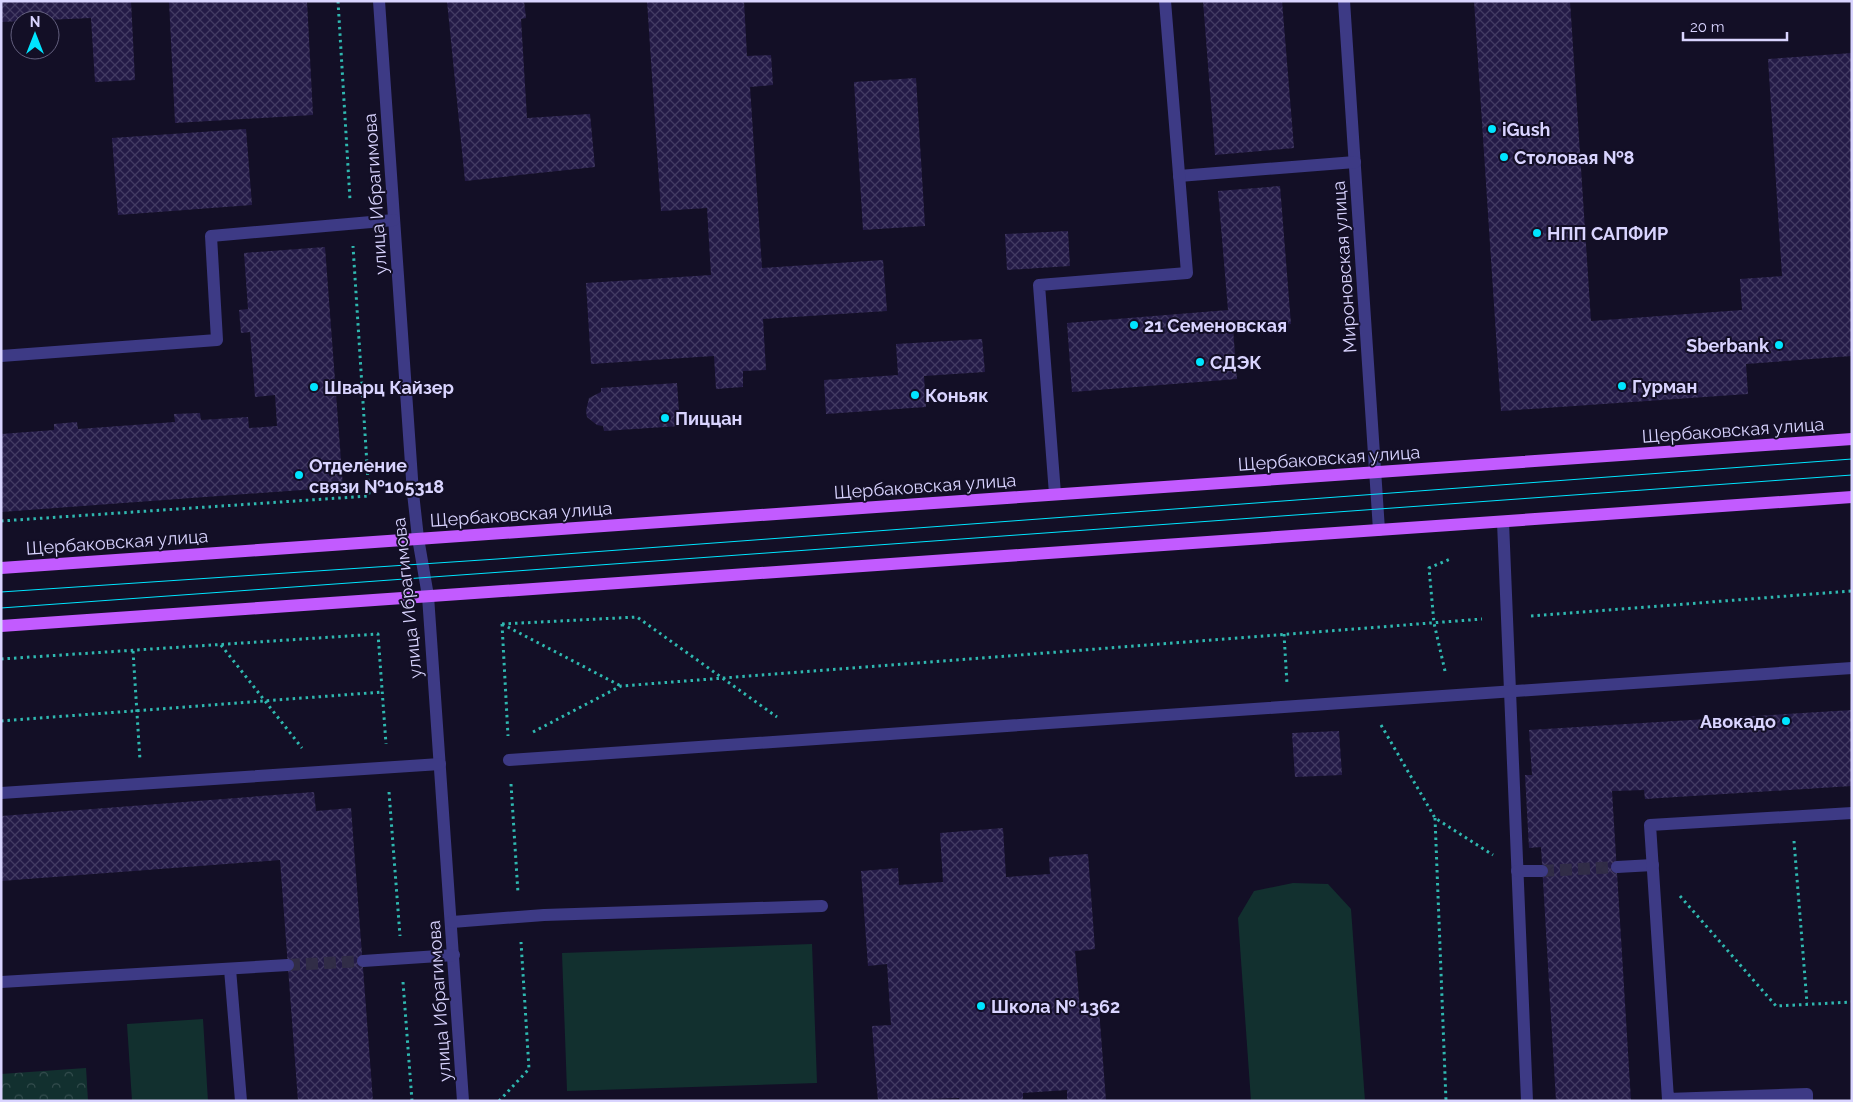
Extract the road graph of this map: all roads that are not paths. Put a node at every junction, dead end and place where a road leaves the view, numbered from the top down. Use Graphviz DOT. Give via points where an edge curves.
graph roads {
  1 [pos="379,1"];
  2 [pos="1165,1"];
  3 [pos="1344,1"];
  4 [pos="1355,162"];
  5 [pos="1179,176"];
  6 [pos="394,220"];
  7 [pos="1,356"];
  8 [pos="1852,439"];
  9 [pos="1375,472"];
  10 [pos="1055,494"];
  11 [pos="1852,497"];
  12 [pos="1503,522"];
  13 [pos="1379,530"];
  14 [pos="418,538"];
  15 [pos="1,568"];
  16 [pos="428,596"];
  17 [pos="1,626"];
  18 [pos="1852,668"];
  19 [pos="1508,691"];
  20 [pos="509,760"];
  21 [pos="440,764"];
  22 [pos="1,793"];
  23 [pos="1852,813"];
  24 [pos="1652,866"];
  25 [pos="1617,867"];
  26 [pos="1517,871"];
  27 [pos="1542,871"];
  28 [pos="822,906"];
  29 [pos="452,922"];
  30 [pos="454,955"];
  31 [pos="363,961"];
  32 [pos="288,966"];
  33 [pos="230,969"];
  34 [pos="1,982"];
  35 [pos="241,1101"];
  36 [pos="463,1101"];
  37 [pos="1527,1101"];
  38 [pos="1807,1101"];
  1 -- 6 [label="street, улица Ибрагимова"];
  2 -- 5 [label="street"];
  3 -- 4 [label="street, Мироновская улица"];
  4 -- 5 [label="street"];
  4 -- 9 [label="street, Мироновская улица"];
  5 -- 10 [label="street" via="1187,273 1039,285"];
  6 -- 7 [label="street" via="211,236 217,340"];
  6 -- 14 [label="street, улица Ибрагимова"];
  8 -- 9 [label="main road, Щербаковская улица"];
  9 -- 10 [label="main road, Щербаковская улица"];
  9 -- 13 [label="street, Мироновская улица"];
  10 -- 14 [label="main road, Щербаковская улица"];
  11 -- 12 [label="main road"];
  12 -- 13 [label="main road"];
  12 -- 19 [label="street"];
  13 -- 16 [label="main road"];
  14 -- 15 [label="main road, Щербаковская улица"];
  14 -- 16 [label="street, улица Ибрагимова"];
  16 -- 17 [label="main road"];
  16 -- 21 [label="street, улица Ибрагимова"];
  18 -- 19 [label="street"];
  19 -- 20 [label="street"];
  19 -- 26 [label="street"];
  21 -- 22 [label="street"];
  21 -- 29 [label="street, улица Ибрагимова"];
  23 -- 24 [label="street" via="1650,825"];
  24 -- 25 [label="street"];
  24 -- 38 [label="street" via="1668,1099 1807,1094"];
  26 -- 27 [label="street"];
  26 -- 37 [label="street"];
  28 -- 29 [label="street"];
  29 -- 30 [label="street, улица Ибрагимова"];
  30 -- 31 [label="street"];
  30 -- 36 [label="street, улица Ибрагимова"];
  32 -- 33 [label="street"];
  33 -- 34 [label="street"];
  33 -- 35 [label="street"];
}
